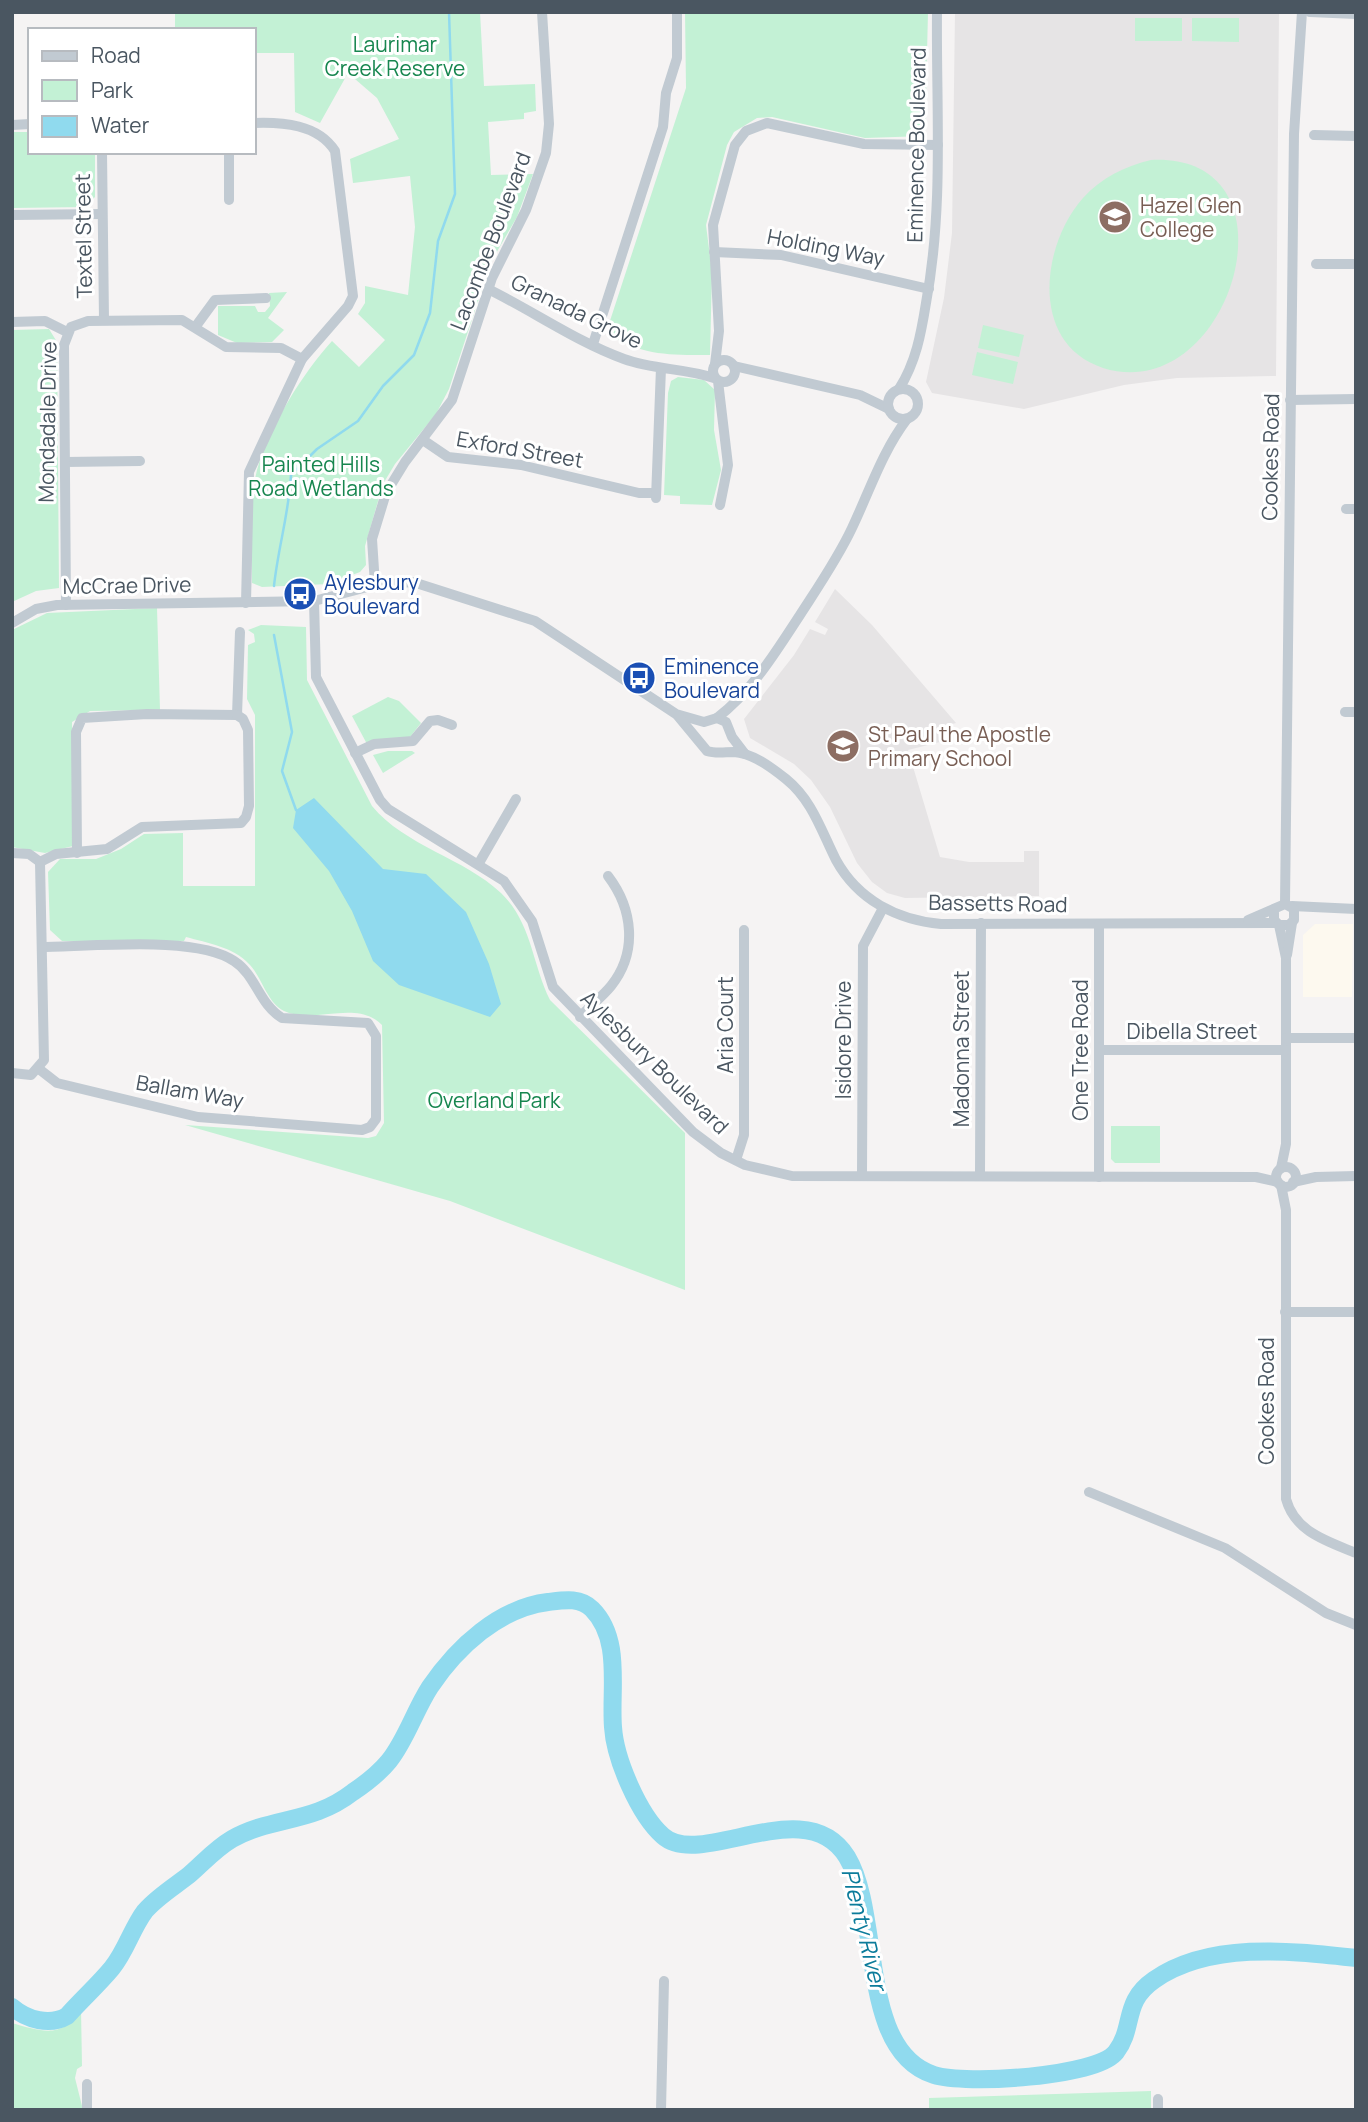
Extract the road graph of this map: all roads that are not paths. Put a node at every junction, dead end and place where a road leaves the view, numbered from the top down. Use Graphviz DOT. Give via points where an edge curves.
graph roads {
  1 [pos="542,12"];
  2 [pos="677,12"];
  3 [pos="937,12"];
  4 [pos="1302,12"];
  5 [pos="1310,12"];
  6 [pos="1356,13"];
  7 [pos="256,123"];
  8 [pos="1314,135"];
  9 [pos="1356,136"];
  10 [pos="938,145"];
  11 [pos="102,154"];
  12 [pos="229,154"];
  13 [pos="229,200"];
  14 [pos="102,214"];
  15 [pos="12,215"];
  16 [pos="715,252"];
  17 [pos="1316,264"];
  18 [pos="1356,264"];
  19 [pos="488,289"];
  20 [pos="929,289"];
  21 [pos="266,298"];
  22 [pos="104,320"];
  23 [pos="12,322"];
  24 [pos="196,327"];
  25 [pos="719,331"];
  26 [pos="67,332"];
  27 [pos="593,344"];
  28 [pos="302,359"];
  29 [pos="914,360"];
  30 [pos="714,364"];
  31 [pos="661,368"];
  32 [pos="691,370"];
  33 [pos="731,371"];
  34 [pos="716,379"];
  35 [pos="895,391"];
  36 [pos="915,394"];
  37 [pos="860,395"];
  38 [pos="1356,399"];
  39 [pos="1290,400"];
  40 [pos="722,410"];
  41 [pos="890,412"];
  42 [pos="907,419"];
  43 [pos="423,440"];
  44 [pos="889,442"];
  45 [pos="65,461"];
  46 [pos="140,461"];
  47 [pos="720,505"];
  48 [pos="375,585"];
  49 [pos="314,601"];
  50 [pos="246,603"];
  51 [pos="66,605"];
  52 [pos="12,623"];
  53 [pos="240,632"];
  54 [pos="739,701"];
  55 [pos="676,714"];
  56 [pos="237,715"];
  57 [pos="717,718"];
  58 [pos="704,722"];
  59 [pos="452,725"];
  60 [pos="731,732"];
  61 [pos="697,735"];
  62 [pos="721,752"];
  63 [pos="355,753"];
  64 [pos="746,754"];
  65 [pos="516,799"];
  66 [pos="12,853"];
  67 [pos="77,853"];
  68 [pos="40,862"];
  69 [pos="479,863"];
  70 [pos="608,876"];
  71 [pos="1288,905"];
  72 [pos="883,908"];
  73 [pos="1320,909"];
  74 [pos="1356,909"];
  75 [pos="1274,911"];
  76 [pos="1242,922"];
  77 [pos="1293,922"];
  78 [pos="981,923"];
  79 [pos="1099,924"];
  80 [pos="1278,924"];
  81 [pos="744,930"];
  82 [pos="43,947"];
  83 [pos="1286,958"];
  84 [pos="580,1017"];
  85 [pos="1286,1038"];
  86 [pos="1356,1038"];
  87 [pos="1099,1050"];
  88 [pos="1286,1050"];
  89 [pos="39,1069"];
  90 [pos="12,1073"];
  91 [pos="736,1160"];
  92 [pos="862,1176"];
  93 [pos="981,1176"];
  94 [pos="1356,1176"];
  95 [pos="1099,1177"];
  96 [pos="1286,1177"];
  97 [pos="1285,1312"];
  98 [pos="1356,1312"];
  99 [pos="1090,1492"];
  100 [pos="1356,1553"];
  101 [pos="1356,1625"];
  102 [pos="664,1981"];
  103 [pos="87,2084"];
  104 [pos="87,2110"];
  105 [pos="661,2110"];
  1 -- 19 [label="street, Lacombe Boulevard" via="549,124 546,153 526,210"];
  2 -- 27 [label="street" via="677,58 663,127"];
  3 -- 10 [label="street, Eminence Boulevard"];
  4 -- 39 [label="street, Cookes Road" via="1294,134"];
  5 -- 6 [label="street"];
  7 -- 28 [label="street" via="286,123 306,129 327,142 337,159 353,296"];
  8 -- 9 [label="street"];
  10 -- 16 [label="street" via="864,144 777,125 752,127 735,145 715,214"];
  10 -- 20 [label="street, Eminence Boulevard"];
  11 -- 14 [label="street, Textel Street"];
  12 -- 13 [label="street"];
  14 -- 15 [label="street"];
  14 -- 22 [label="street, Textel Street"];
  16 -- 20 [label="street, Holding Way" via="781,255"];
  16 -- 25 [label="street"];
  17 -- 18 [label="street"];
  19 -- 27 [label="street, Granada Grove"];
  19 -- 43 [label="street, Lacombe Boulevard" via="452,400"];
  20 -- 29 [label="street, Eminence Boulevard"];
  21 -- 24 [label="street" via="215,300"];
  22 -- 24 [label="street, Mondadale Drive" via="176,319"];
  22 -- 26 [label="street, Mondadale Drive" via="80,322"];
  23 -- 26 [label="street" via="46,321"];
  24 -- 28 [label="street, Mondadale Drive" via="226,347 281,348"];
  25 -- 30 [label="street"];
  25 -- 33 [label="street"];
  26 -- 45 [label="street, Mondadale Drive"];
  27 -- 31 [label="street, Granada Grove" via="622,358"];
  28 -- 50 [label="street" via="248,472"];
  29 -- 35 [label="street, Eminence Boulevard"];
  29 -- 36 [label="street, Eminence Boulevard"];
  30 -- 32 [label="street, Granada Grove"];
  30 -- 33 [label="street, Granada Grove"];
  30 -- 34 [label="street"];
  31 -- 32 [label="street, Granada Grove"];
  31 -- 43 [label="street, Exford Street" via="656,497 521,465 448,457"];
  32 -- 34 [label="street, Granada Grove"];
  33 -- 34 [label="street"];
  33 -- 37 [label="street"];
  33 -- 40 [label="street"];
  34 -- 40 [label="street"];
  35 -- 36 [label="street" via="908,389"];
  35 -- 37 [label="street"];
  35 -- 41 [label="street"];
  36 -- 42 [label="street" via="918,407"];
  37 -- 41 [label="street"];
  38 -- 39 [label="street"];
  39 -- 71 [label="street, Cookes Road"];
  40 -- 47 [label="street" via="728,466"];
  41 -- 42 [label="street"];
  41 -- 44 [label="street"];
  42 -- 44 [label="street"];
  43 -- 48 [label="street, Lacombe Boulevard" via="391,482 383,504 371,547"];
  44 -- 54 [label="street" via="840,552"];
  45 -- 46 [label="street"];
  45 -- 51 [label="street, Mondadale Drive"];
  48 -- 49 [label="street"];
  48 -- 55 [label="street" via="404,582 430,586 528,618"];
  49 -- 50 [label="street"];
  49 -- 63 [label="street, Aylesbury Boulevard" via="316,677"];
  50 -- 51 [label="street, McCrae Drive"];
  51 -- 52 [label="street, McCrae Drive" via="36,609"];
  53 -- 56 [label="street"];
  54 -- 57 [label="street"];
  54 -- 60 [label="street"];
  55 -- 58 [label="street"];
  55 -- 61 [label="street"];
  56 -- 67 [label="street" via="248,730 249,806 244,820 231,826 142,827 107,849"];
  56 -- 67 [label="street" via="82,718 76,732"];
  57 -- 58 [label="street"];
  57 -- 60 [label="street, Bassetts Road"];
  58 -- 61 [label="street"];
  59 -- 63 [label="street" via="430,721 412,741 374,744"];
  60 -- 62 [label="street" via="729,746"];
  60 -- 64 [label="street, Bassetts Road"];
  61 -- 62 [label="street" via="703,748"];
  62 -- 64 [label="street, Bassetts Road"];
  63 -- 69 [label="street, Aylesbury Boulevard" via="388,809"];
  64 -- 72 [label="street, Bassetts Road" via="797,789 816,814 844,872"];
  65 -- 69 [label="street"];
  66 -- 68 [label="street" via="29,854"];
  67 -- 68 [label="street" via="57,853"];
  68 -- 82 [label="street"];
  69 -- 84 [label="street, Aylesbury Boulevard" via="504,881 525,907 553,987"];
  70 -- 84 [label="street" via="625,906 628,948 615,980"];
  71 -- 73 [label="street"];
  71 -- 75 [label="street, Bassetts Road"];
  71 -- 77 [label="street, Cookes Road"];
  72 -- 78 [label="street, Bassetts Road" via="928,923"];
  72 -- 92 [label="street, Isidore Drive" via="863,946"];
  73 -- 74 [label="street"];
  73 -- 77 [label="street"];
  75 -- 76 [label="street, Bassetts Road"];
  75 -- 80 [label="street, Cookes Road"];
  76 -- 79 [label="street, Bassetts Road"];
  76 -- 80 [label="street, Bassetts Road"];
  77 -- 80 [label="street, Bassetts Road"];
  77 -- 83 [label="street, Cookes Road"];
  78 -- 79 [label="street, Bassetts Road"];
  78 -- 93 [label="street, Madonna Street"];
  79 -- 87 [label="street, One Tree Road"];
  80 -- 83 [label="street, Cookes Road"];
  81 -- 91 [label="street, Aria Court" via="744,1135"];
  82 -- 89 [label="street" via="44,1056"];
  82 -- 89 [label="street, Ballam Way" via="195,947 236,961 282,1018 368,1023 376,1035 377,1113 370,1127 356,1129 198,1117 57,1083"];
  83 -- 85 [label="street, Cookes Road"];
  84 -- 91 [label="street, Aylesbury Boulevard" via="693,1132"];
  85 -- 86 [label="street"];
  85 -- 88 [label="street, Cookes Road"];
  87 -- 88 [label="street, Dibella Street"];
  87 -- 95 [label="street, One Tree Road"];
  88 -- 96 [label="street, Cookes Road"];
  89 -- 90 [label="street" via="31,1075"];
  91 -- 92 [label="street, Aylesbury Boulevard" via="774,1173"];
  92 -- 93 [label="street, Aylesbury Boulevard"];
  93 -- 95 [label="street, Aylesbury Boulevard"];
  94 -- 96 [label="street, Aylesbury Boulevard"];
  95 -- 96 [label="street, Aylesbury Boulevard"];
  96 -- 97 [label="street, Cookes Road"];
  97 -- 98 [label="street"];
  97 -- 100 [label="street, Cookes Road" via="1285,1489 1289,1509 1308,1531"];
  99 -- 101 [label="street" via="1225,1548 1308,1603"];
  102 -- 105 [label="street"];
  103 -- 104 [label="street"];
}
